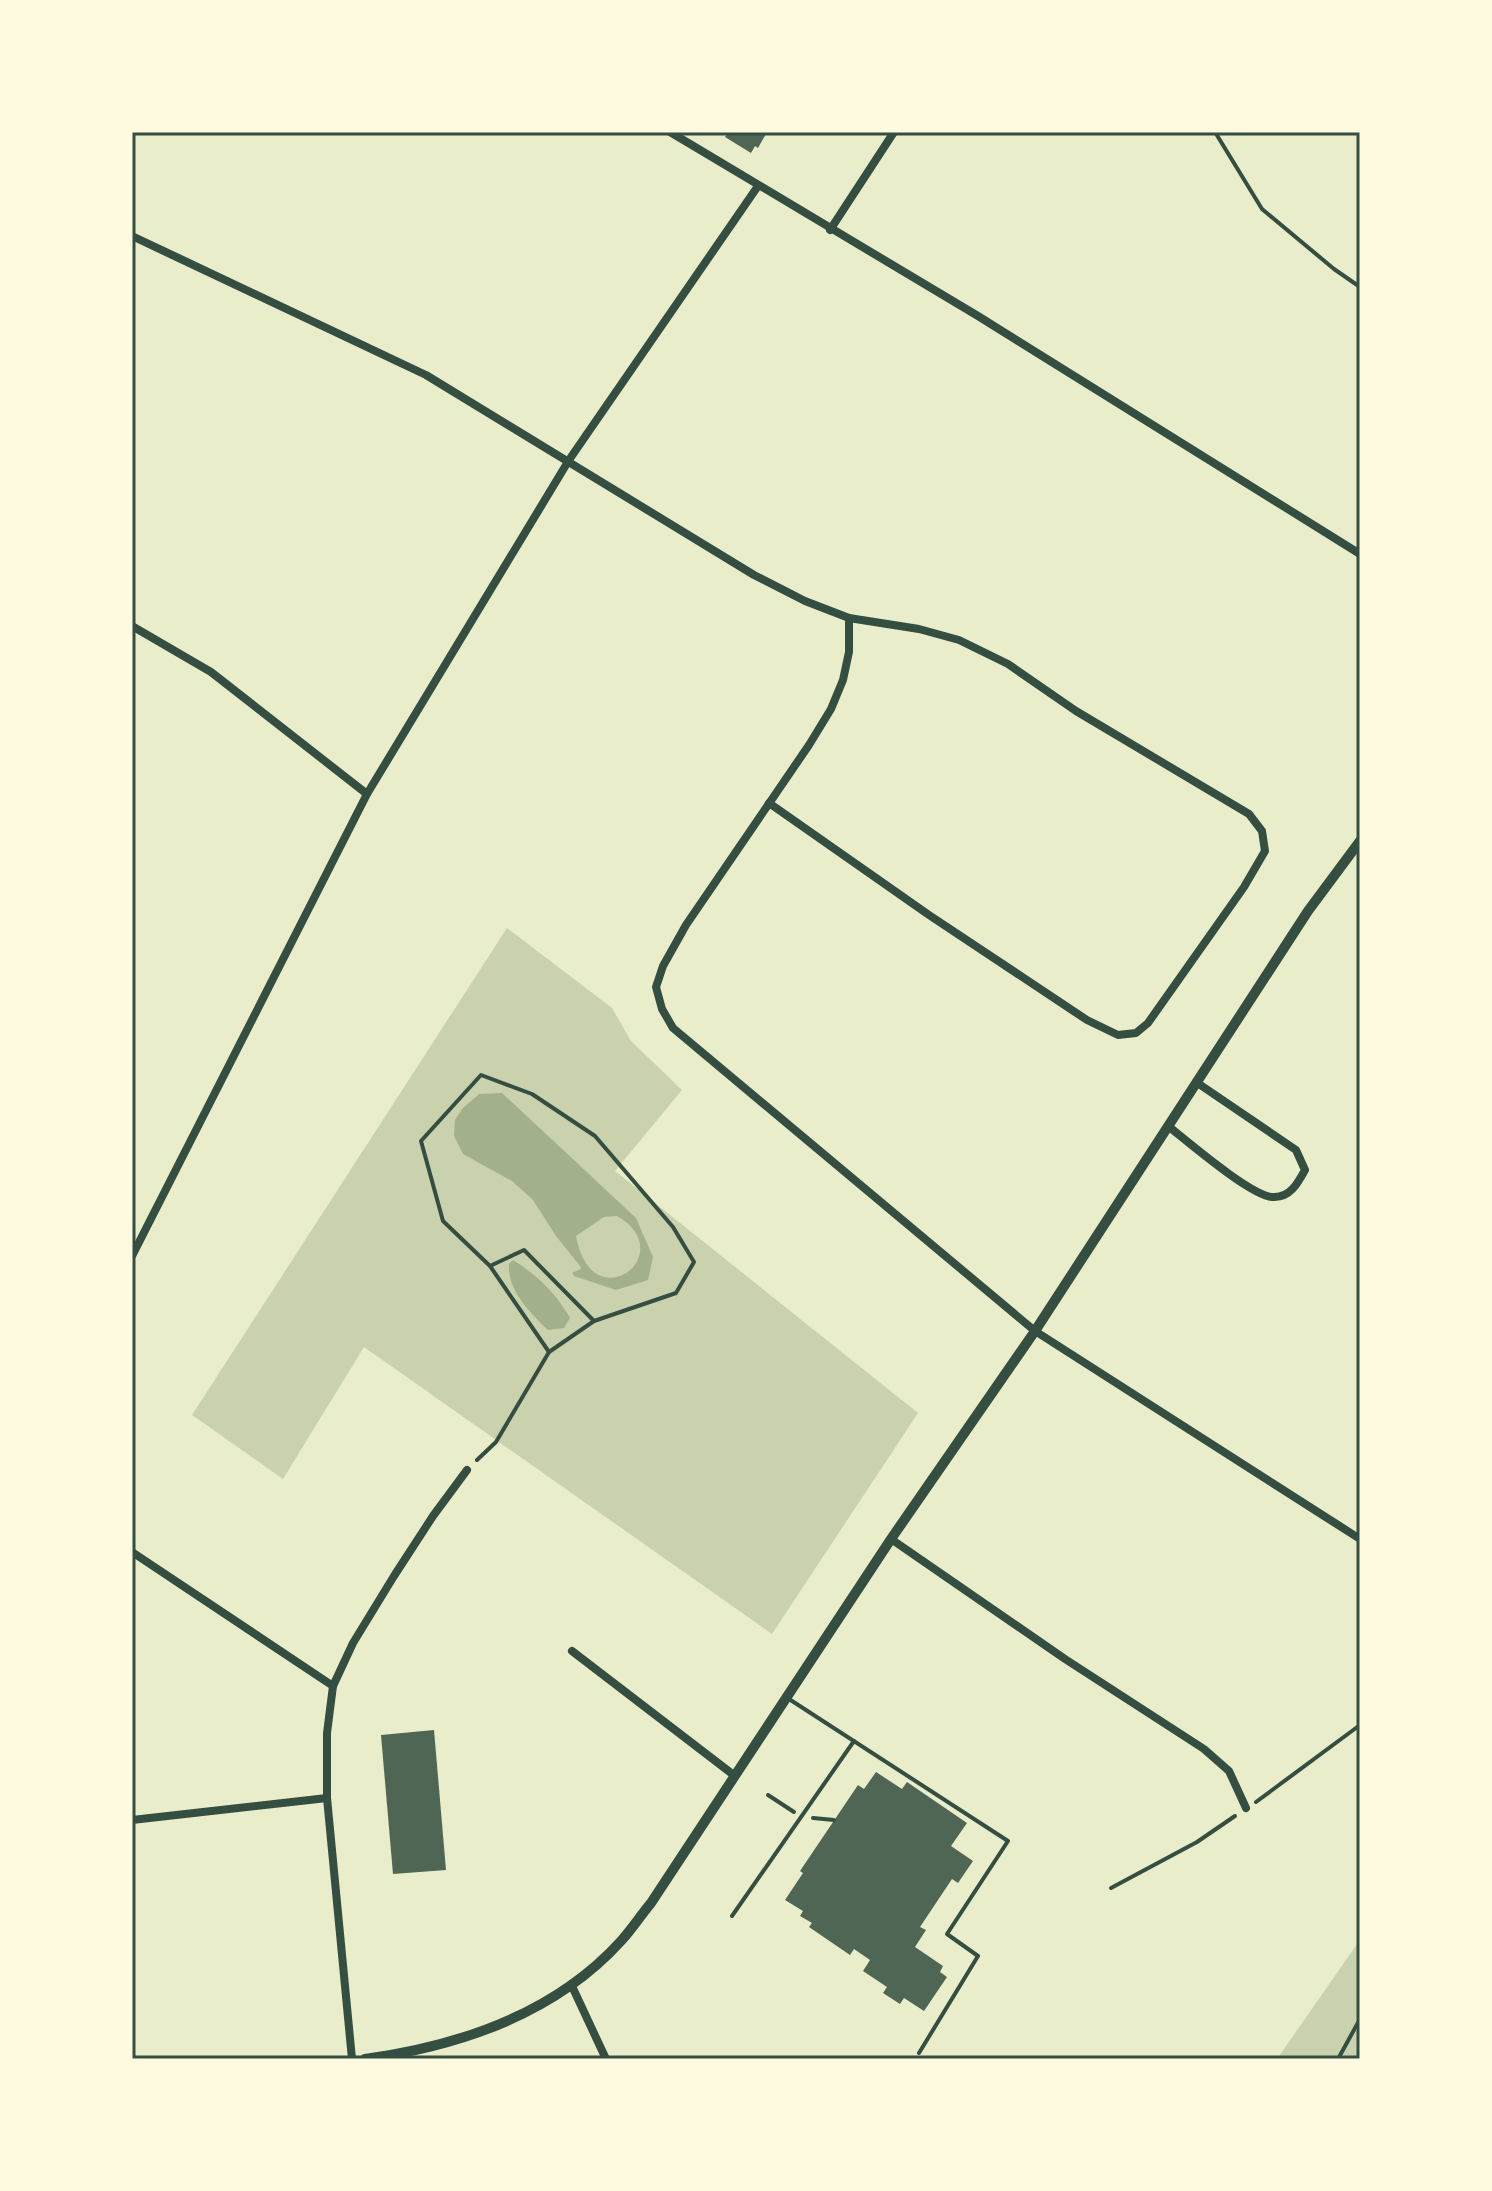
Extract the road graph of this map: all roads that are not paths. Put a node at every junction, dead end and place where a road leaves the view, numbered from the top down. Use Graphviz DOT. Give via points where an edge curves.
graph roads {
  1 [pos="670,132"];
  2 [pos="894,132"];
  3 [pos="758,186"];
  4 [pos="830,230"];
  5 [pos="132,236"];
  6 [pos="569,460"];
  7 [pos="1360,554"];
  8 [pos="849,618"];
  9 [pos="132,626"];
  10 [pos="367,794"];
  11 [pos="769,803"];
  12 [pos="1360,841"];
  13 [pos="1196,1082"];
  14 [pos="1168,1126"];
  15 [pos="132,1256"];
  16 [pos="1035,1331"];
  17 [pos="467,1470"];
  18 [pos="891,1539"];
  19 [pos="1360,1539"];
  20 [pos="132,1552"];
  21 [pos="572,1651"];
  22 [pos="333,1686"];
  23 [pos="787,1697"];
  24 [pos="854,1741"];
  25 [pos="735,1776"];
  26 [pos="327,1798"];
  27 [pos="1246,1808"];
  28 [pos="132,1820"];
  29 [pos="732,1916"];
  30 [pos="571,1984"];
  31 [pos="919,2053"];
  32 [pos="352,2059"];
  33 [pos="365,2059"];
  34 [pos="606,2059"];
  1 -- 3 [label="street"];
  2 -- 4 [label="street"];
  3 -- 4 [label="street"];
  3 -- 6 [label="street"];
  4 -- 7 [label="street"];
  5 -- 6 [label="street" via="426,375"];
  6 -- 8 [label="street" via="754,575"];
  6 -- 10 [label="street"];
  8 -- 11 [label="street" via="846,666 831,709"];
  8 -- 11 [label="street" via="959,640 1008,664 1249,814 1262,831 1265,851 1148,1023 1136,1033 1118,1035 929,915"];
  9 -- 10 [label="street" via="211,672"];
  10 -- 15 [label="street"];
  11 -- 16 [label="street" via="663,966 656,987 662,1009 673,1028"];
  12 -- 13 [label="street"];
  13 -- 14 [label="street"];
  13 -- 14 [label="street" via="1296,1150 1305,1170 1292,1191 1274,1198 1257,1192"];
  14 -- 16 [label="street"];
  16 -- 18 [label="street"];
  16 -- 19 [label="street"];
  17 -- 22 [label="street" via="353,1643"];
  18 -- 23 [label="street"];
  18 -- 27 [label="street" via="1204,1749 1229,1771"];
  20 -- 22 [label="street"];
  21 -- 25 [label="street"];
  22 -- 26 [label="street"];
  23 -- 24 [label="lane"];
  23 -- 25 [label="street"];
  24 -- 29 [label="lane"];
  24 -- 31 [label="lane" via="1008,1841 947,1934 978,1956"];
  25 -- 30 [label="street" via="643,1913 620,1942"];
  26 -- 28 [label="street"];
  26 -- 32 [label="street"];
  30 -- 33 [label="street" via="508,2022 460,2040"];
  30 -- 34 [label="street"];
}
